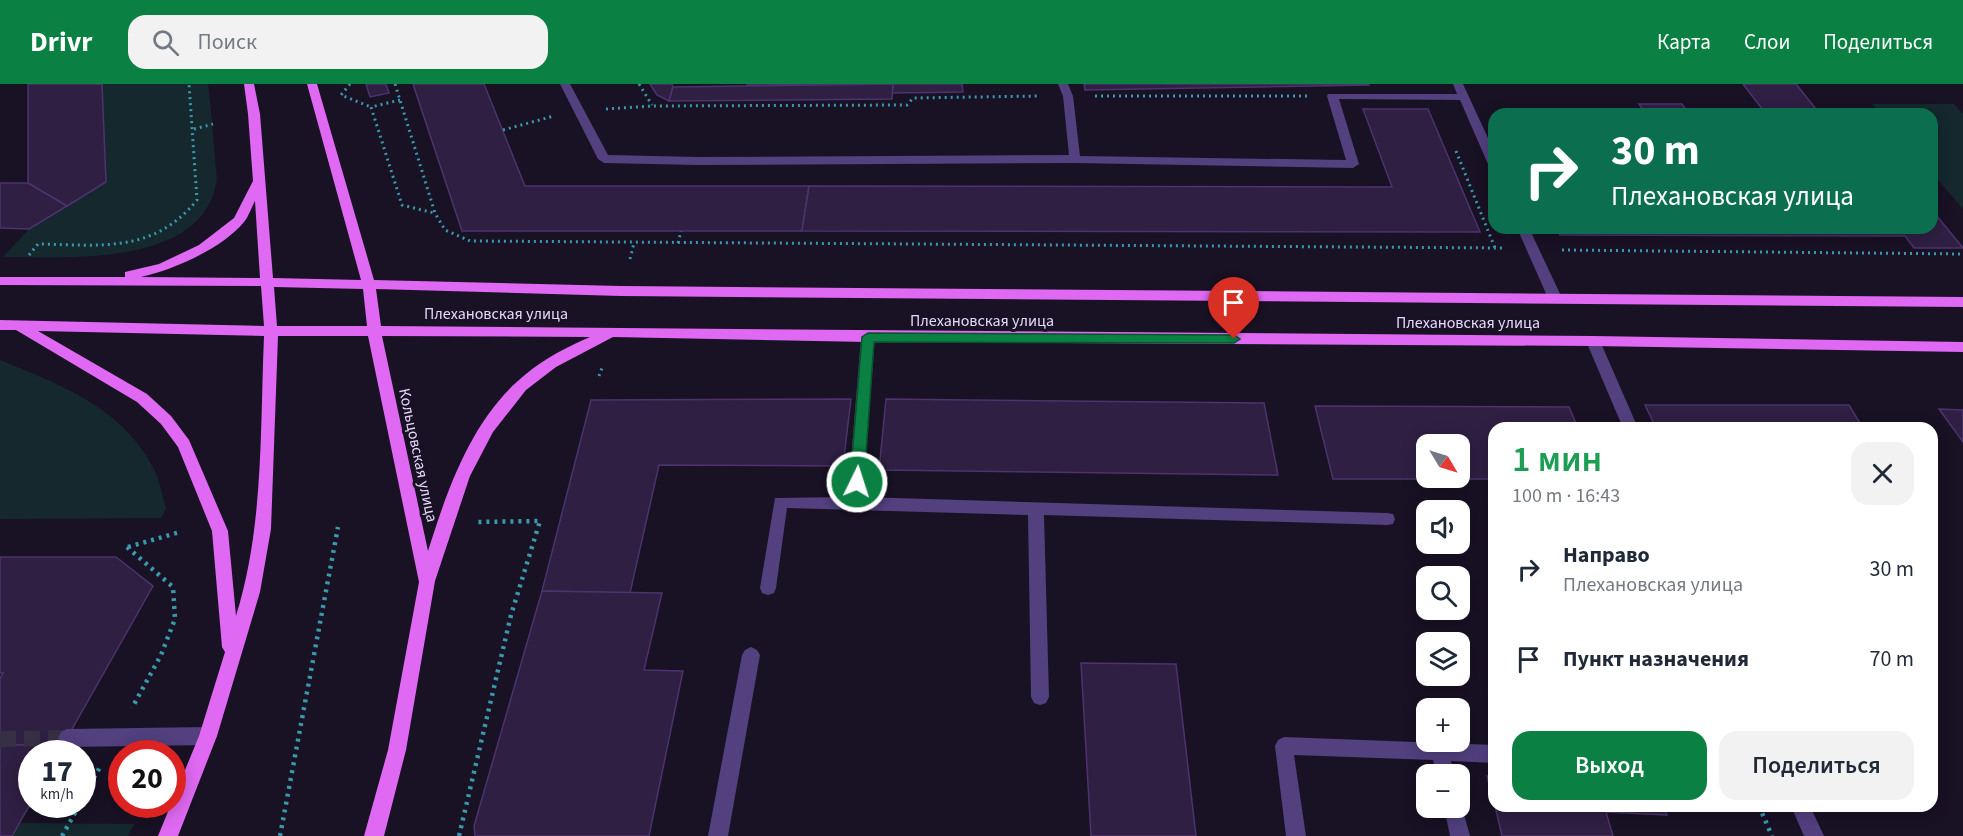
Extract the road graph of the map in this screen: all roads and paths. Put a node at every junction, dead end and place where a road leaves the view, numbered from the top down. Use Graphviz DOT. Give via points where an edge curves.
graph roads {
  1 [pos="189,84"];
  2 [pos="249,84"];
  3 [pos="312,84"];
  4 [pos="350,84"];
  5 [pos="395,84"];
  6 [pos="565,84"];
  7 [pos="639,84"];
  8 [pos="1063,84"];
  9 [pos="1458,84"];
  10 [pos="1068,96"];
  11 [pos="1332,96"];
  12 [pos="1464,97"];
  13 [pos="400,100"];
  14 [pos="653,106"];
  15 [pos="371,107"];
  16 [pos="578,110"];
  17 [pos="213,124"];
  18 [pos="194,129"];
  19 [pos="503,130"];
  20 [pos="1455,151"];
  21 [pos="1488,151"];
  22 [pos="1076,159"];
  23 [pos="259,180"];
  24 [pos="435,213"];
  25 [pos="1488,229"];
  26 [pos="681,231"];
  27 [pos="1490,234"];
  28 [pos="1526,234"];
  29 [pos="634,243"];
  30 [pos="678,243"];
  31 [pos="1496,248"];
  32 [pos="1533,250"];
  33 [pos="1963,254"];
  34 [pos="27,257"];
  35 [pos="630,258"];
  36 [pos="106,280"];
  37 [pos="0,281"];
  38 [pos="267,282"];
  39 [pos="369,286"];
  40 [pos="1555,298"];
  41 [pos="1963,302"];
  42 [pos="19,325"];
  43 [pos="0,326"];
  44 [pos="271,331"];
  45 [pos="374,331"];
  46 [pos="612,332"];
  47 [pos="868,337"];
  48 [pos="1593,341"];
  49 [pos="1963,347"];
  50 [pos="1628,422"];
  51 [pos="855,503"];
  52 [pos="1036,508"];
  53 [pos="1387,519"];
  54 [pos="476,522"];
  55 [pos="338,527"];
  56 [pos="180,532"];
  57 [pos="427,582"];
  58 [pos="768,588"];
  59 [pos="751,656"];
  60 [pos="232,659"];
  61 [pos="1040,697"];
  62 [pos="208,736"];
  63 [pos="67,738"];
  64 [pos="116,738"];
  65 [pos="1440,753"];
  66 [pos="1488,754"];
  67 [pos="1443,764"];
  68 [pos="96,774"];
  69 [pos="1762,812"];
  70 [pos="1803,812"];
  71 [pos="72,818"];
  72 [pos="1456,818"];
  73 [pos="62,836"];
  74 [pos="168,836"];
  75 [pos="280,836"];
  76 [pos="374,836"];
  77 [pos="459,836"];
  78 [pos="718,836"];
  79 [pos="1296,836"];
  80 [pos="1460,836"];
  81 [pos="1772,836"];
  82 [pos="1814,836"];
  1 -- 18 [label="path"];
  2 -- 23 [label="main road"];
  3 -- 39 [label="main road, Кольцовская улица"];
  4 -- 15 [label="path" via="341,95"];
  5 -- 13 [label="path"];
  6 -- 16 [label="street"];
  7 -- 14 [label="path"];
  8 -- 10 [label="street"];
  9 -- 12 [label="street"];
  10 -- 11 [label="path"];
  10 -- 14 [label="path" via="913,98 907,105"];
  10 -- 22 [label="street"];
  11 -- 12 [label="street"];
  11 -- 22 [label="street" via="1353,164"];
  12 -- 21 [label="street"];
  13 -- 15 [label="path"];
  13 -- 24 [label="path"];
  14 -- 16 [label="path"];
  15 -- 24 [label="path" via="402,205"];
  16 -- 19 [label="path"];
  16 -- 22 [label="street" via="604,159"];
  17 -- 18 [label="path"];
  18 -- 34 [label="path" via="197,200 176,224 138,242 38,244"];
  20 -- 25 [label="path"];
  23 -- 36 [label="main road" via="239,220 203,249 162,268"];
  23 -- 38 [label="main road"];
  24 -- 29 [label="path" via="445,230 470,241"];
  26 -- 30 [label="path"];
  27 -- 31 [label="path"];
  28 -- 32 [label="street"];
  29 -- 30 [label="path"];
  29 -- 35 [label="path"];
  30 -- 31 [label="path"];
  31 -- 32 [label="path"];
  32 -- 33 [label="path"];
  32 -- 40 [label="street"];
  36 -- 37 [label="main road, Плехановская улица"];
  36 -- 38 [label="main road, Плехановская улица"];
  38 -- 39 [label="main road, Плехановская улица"];
  38 -- 44 [label="main road"];
  39 -- 40 [label="main road, Плехановская улица"];
  39 -- 45 [label="main road, Кольцовская улица"];
  40 -- 41 [label="main road, Плехановская улица"];
  42 -- 43 [label="main road, Плехановская улица"];
  42 -- 44 [label="main road, Плехановская улица"];
  42 -- 60 [label="main road" via="142,398 184,444 220,531"];
  44 -- 45 [label="main road, Плехановская улица"];
  44 -- 60 [label="main road" via="263,529 252,592"];
  45 -- 46 [label="main road, Плехановская улица"];
  45 -- 57 [label="main road, Кольцовская улица"];
  46 -- 47 [label="main road, Плехановская улица"];
  46 -- 57 [label="main road" via="580,347 522,385 493,420 470,458 444,523"];
  47 -- 48 [label="main road, Плехановская улица"];
  47 -- 51 [label="street"];
  48 -- 49 [label="main road, Плехановская улица"];
  48 -- 50 [label="street"];
  51 -- 52 [label="street"];
  51 -- 58 [label="street" via="780,502"];
  52 -- 53 [label="street"];
  52 -- 61 [label="street"];
  54 -- 77 [label="path" via="540,521 511,615"];
  55 -- 75 [label="path"];
  56 -- 64 [label="path" via="127,547 173,587 175,619 161,655"];
  57 -- 76 [label="main road, Кольцовская улица" via="397,750"];
  59 -- 78 [label="street"];
  60 -- 62 [label="main road"];
  62 -- 64 [label="street"];
  62 -- 74 [label="main road"];
  63 -- 64 [label="street"];
  64 -- 68 [label="path"];
  65 -- 66 [label="street"];
  65 -- 67 [label="street"];
  65 -- 79 [label="street" via="1284,746"];
  69 -- 81 [label="path"];
  70 -- 82 [label="street"];
  71 -- 73 [label="path"];
  72 -- 80 [label="street"];
}
